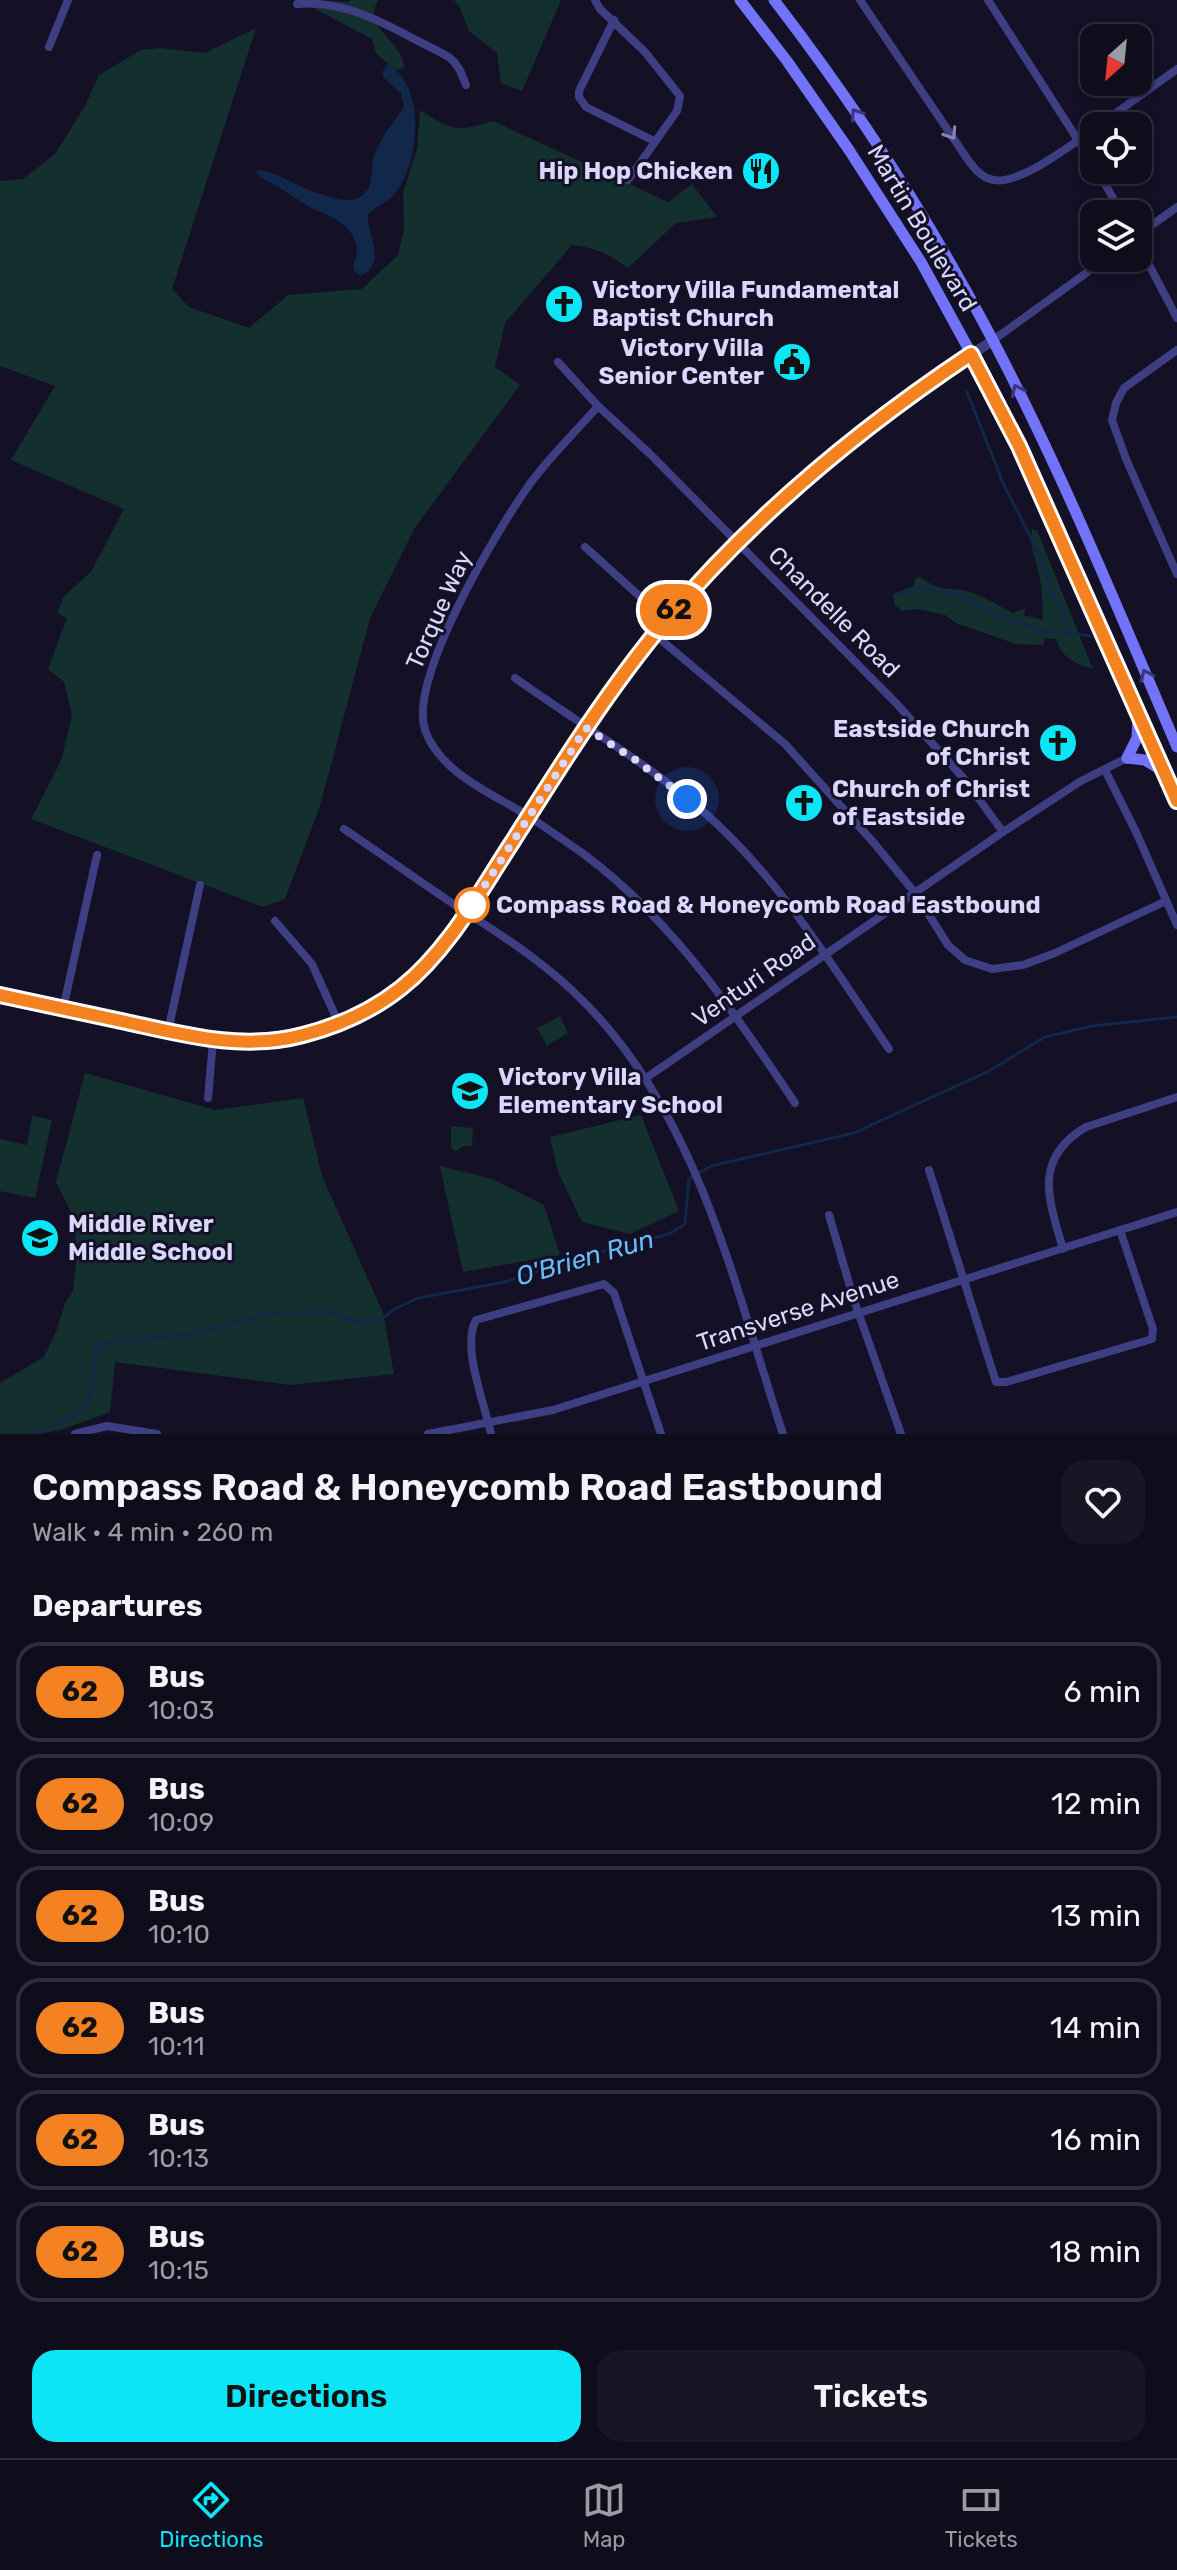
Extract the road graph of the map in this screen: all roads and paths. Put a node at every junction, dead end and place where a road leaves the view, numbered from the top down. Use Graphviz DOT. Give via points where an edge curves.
graph roads {
  1 [pos="68,0"];
  2 [pos="595,0"];
  3 [pos="740,0"];
  4 [pos="774,0"];
  5 [pos="860,0"];
  6 [pos="988,0"];
  7 [pos="297,4"];
  8 [pos="614,20"];
  9 [pos="49,47"];
  10 [pos="1177,69"];
  11 [pos="466,85"];
  12 [pos="1118,112"];
  13 [pos="1080,140"];
  14 [pos="654,141"];
  15 [pos="628,180"];
  16 [pos="1177,207"];
  17 [pos="1152,225"];
  18 [pos="1152,271"];
  19 [pos="1088,272"];
  20 [pos="1177,318"];
  21 [pos="992,341"];
  22 [pos="1177,350"];
  23 [pos="971,354"];
  24 [pos="558,362"];
  25 [pos="598,406"];
  26 [pos="738,543"];
  27 [pos="585,547"];
  28 [pos="1177,574"];
  29 [pos="666,620"];
  30 [pos="654,634"];
  31 [pos="515,678"];
  32 [pos="1138,713"];
  33 [pos="586,728"];
  34 [pos="1177,747"];
  35 [pos="1127,758"];
  36 [pos="1105,770"];
  37 [pos="1164,771"];
  38 [pos="1177,801"];
  39 [pos="528,816"];
  40 [pos="344,829"];
  41 [pos="1003,832"];
  42 [pos="97,855"];
  43 [pos="200,885"];
  44 [pos="915,893"];
  45 [pos="1166,901"];
  46 [pos="467,913"];
  47 [pos="275,921"];
  48 [pos="1177,925"];
  49 [pos="826,955"];
  50 [pos="0,995"];
  51 [pos="63,1009"];
  52 [pos="738,1016"];
  53 [pos="339,1024"];
  54 [pos="168,1031"];
  55 [pos="213,1040"];
  56 [pos="889,1049"];
  57 [pos="646,1078"];
  58 [pos="1177,1097"];
  59 [pos="208,1098"];
  60 [pos="795,1103"];
  61 [pos="929,1170"];
  62 [pos="1177,1212"];
  63 [pos="829,1215"];
  64 [pos="1120,1230"];
  65 [pos="1063,1249"];
  66 [pos="962,1281"];
  67 [pos="859,1311"];
  68 [pos="754,1345"];
  69 [pos="645,1381"];
  70 [pos="489,1424"];
  71 [pos="75,1434"];
  72 [pos="157,1434"];
  73 [pos="428,1434"];
  74 [pos="491,1434"];
  75 [pos="661,1434"];
  76 [pos="783,1434"];
  77 [pos="901,1434"];
  1 -- 9 [label="street"];
  2 -- 8 [label="street"];
  3 -- 23 [label="main road, Martin Boulevard" via="849,150 921,262"];
  21 -- 4 [label="main road, Martin Boulevard, one-way" via="916,204"];
  5 -- 13 [label="street, one-way" via="978,172 997,181 1019,176"];
  6 -- 13 [label="street"];
  7 -- 11 [label="street" via="337,5 382,23 452,60"];
  8 -- 14 [label="street" via="680,96 677,111"];
  8 -- 14 [label="street" via="579,97 586,107"];
  10 -- 12 [label="street"];
  14 -- 15 [label="street"];
  16 -- 17 [label="street"];
  18 -- 20 [label="street"];
  19 -- 21 [label="street"];
  21 -- 23 [label="street"];
  34 -- 21 [label="main road, Martin Boulevard, one-way" via="1063,487"];
  22 -- 28 [label="street" via="1124,388 1112,420"];
  23 -- 26 [label="street" via="818,470"];
  23 -- 32 [label="main road, Martin Boulevard" via="1019,446"];
  24 -- 25 [label="street, Chandelle Road"];
  25 -- 26 [label="street, Chandelle Road"];
  25 -- 39 [label="street, Torque Way" via="529,486 488,549 426,690 424,728 440,755"];
  26 -- 29 [label="street"];
  26 -- 41 [label="street, Chandelle Road" via="927,736"];
  27 -- 29 [label="street"];
  29 -- 30 [label="street"];
  30 -- 33 [label="street"];
  30 -- 44 [label="street" via="785,744"];
  31 -- 33 [label="street"];
  32 -- 35 [label="main road" via="1137,738"];
  32 -- 37 [label="main road, Martin Boulevard"];
  33 -- 39 [label="street"];
  33 -- 49 [label="street" via="661,778 722,829"];
  35 -- 36 [label="street, Venturi Road"];
  35 -- 37 [label="main road" via="1145,760"];
  36 -- 41 [label="street, Venturi Road"];
  36 -- 45 [label="street"];
  37 -- 38 [label="main road, Martin Boulevard"];
  39 -- 46 [label="street"];
  39 -- 52 [label="street, Torque Way" via="587,856 643,905"];
  40 -- 46 [label="street"];
  41 -- 44 [label="street, Venturi Road"];
  42 -- 51 [label="street"];
  43 -- 54 [label="street"];
  44 -- 45 [label="street" via="958,955 975,965 1001,969 1055,953"];
  44 -- 49 [label="street, Venturi Road"];
  45 -- 48 [label="street"];
  46 -- 53 [label="street" via="403,987"];
  46 -- 57 [label="street" via="570,988"];
  47 -- 53 [label="street" via="312,964"];
  49 -- 52 [label="street, Venturi Road"];
  49 -- 56 [label="street"];
  50 -- 51 [label="street"];
  51 -- 54 [label="street"];
  52 -- 57 [label="street, Venturi Road"];
  52 -- 60 [label="street, Torque Way"];
  53 -- 55 [label="street" via="267,1041"];
  54 -- 55 [label="street"];
  55 -- 59 [label="street"];
  57 -- 68 [label="street" via="699,1177"];
  58 -- 65 [label="street" via="1086,1127 1062,1146 1047,1185"];
  61 -- 66 [label="street"];
  62 -- 64 [label="street, Transverse Avenue"];
  63 -- 67 [label="street"];
  64 -- 65 [label="street, Transverse Avenue"];
  64 -- 66 [label="street" via="1152,1339 996,1382"];
  65 -- 66 [label="street, Transverse Avenue"];
  66 -- 67 [label="street, Transverse Avenue"];
  67 -- 68 [label="street, Transverse Avenue"];
  67 -- 77 [label="street"];
  68 -- 69 [label="street, Transverse Avenue"];
  68 -- 76 [label="street"];
  69 -- 70 [label="street, Transverse Avenue"];
  69 -- 70 [label="street" via="614,1293 600,1284 476,1320 472,1350"];
  69 -- 75 [label="street"];
  70 -- 73 [label="street, Transverse Avenue"];
  70 -- 74 [label="street"];
  71 -- 72 [label="street" via="107,1426"];
}
